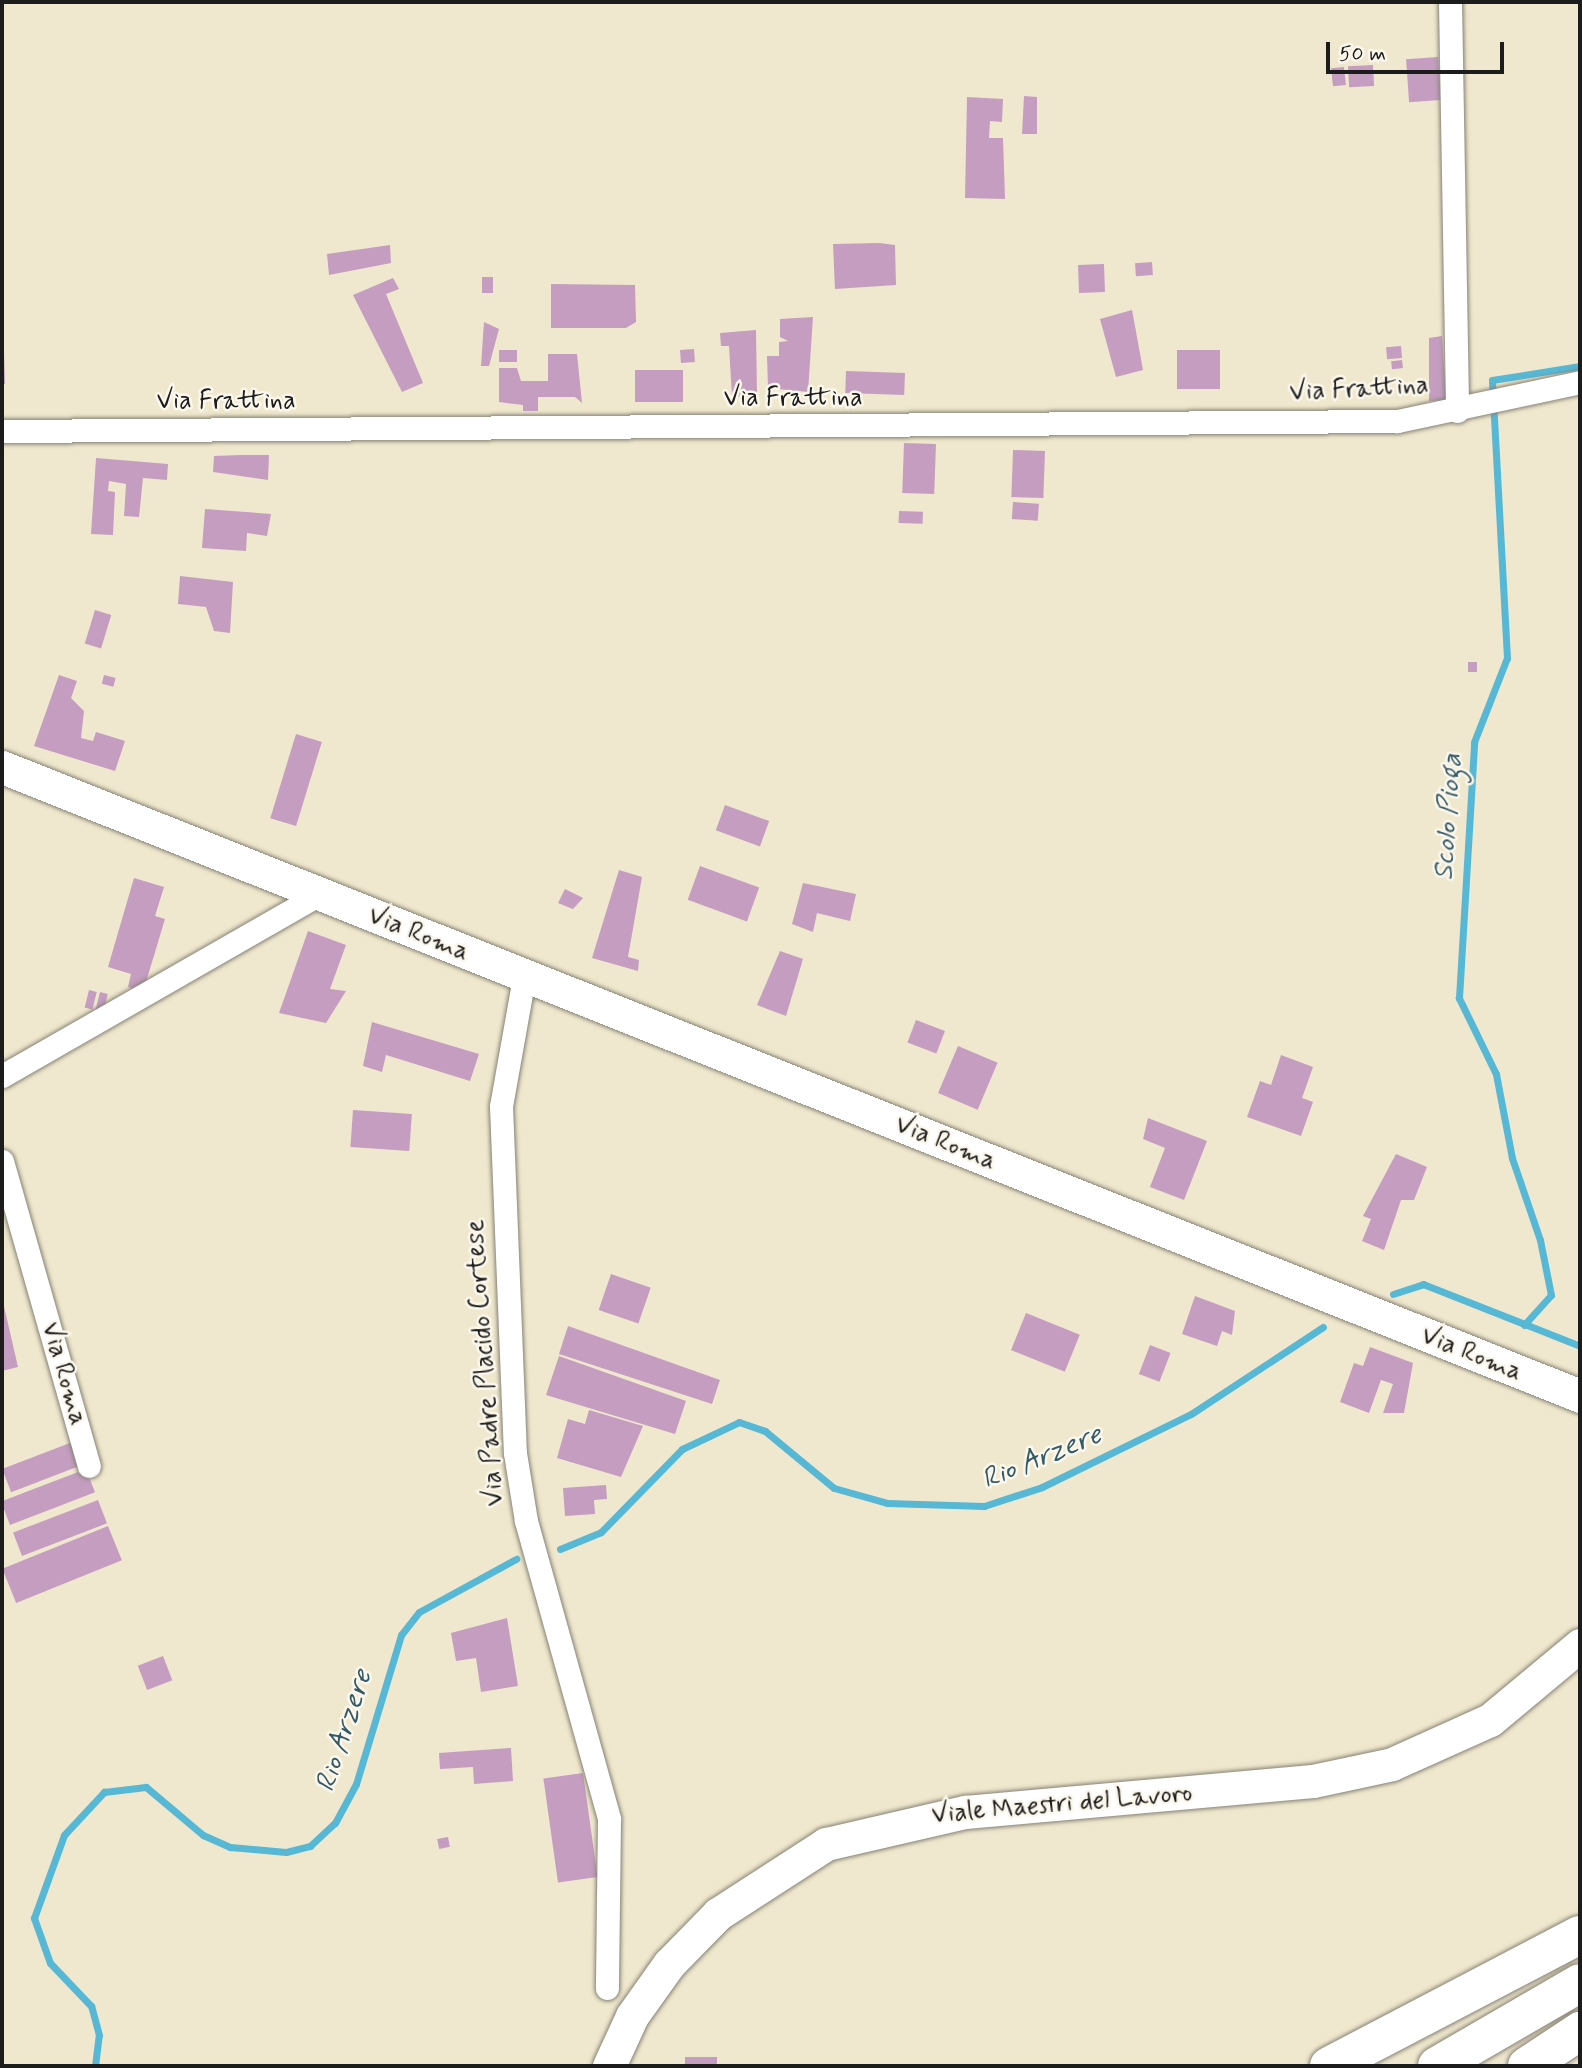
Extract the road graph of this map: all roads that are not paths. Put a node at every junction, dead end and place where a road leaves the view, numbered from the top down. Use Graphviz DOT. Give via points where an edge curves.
graph roads {
  1 [pos="1450,2"];
  2 [pos="1580,382"];
  3 [pos="1457,411"];
  4 [pos="2,431"];
  5 [pos="2,767"];
  6 [pos="318,895"];
  7 [pos="524,977"];
  8 [pos="2,1076"];
  9 [pos="2,1161"];
  10 [pos="1577,1397"];
  11 [pos="89,1466"];
  12 [pos="1580,1645"];
  13 [pos="1580,1935"];
  14 [pos="1580,1983"];
  15 [pos="607,1988"];
  16 [pos="1580,2031"];
  17 [pos="609,2066"];
  18 [pos="1329,2066"];
  19 [pos="1437,2066"];
  20 [pos="1527,2066"];
  1 -- 3 [label="street"];
  2 -- 3 [label="street, Via Frattina" via="1493,398"];
  3 -- 4 [label="street, Via Frattina" via="1397,421"];
  5 -- 6 [label="main road, Via Roma"];
  6 -- 7 [label="main road, Via Roma"];
  6 -- 8 [label="street"];
  7 -- 10 [label="main road, Via Roma"];
  7 -- 15 [label="street, Via Padre Placido Cortese" via="501,1106 515,1453 526,1521 609,1819"];
  9 -- 11 [label="street, Via Roma"];
  12 -- 17 [label="main road, Viale Maestri del Lavoro" via="1490,1720 1392,1764 1313,1781 965,1812 826,1844 727,1907 669,1964 632,2016"];
  13 -- 18 [label="highway"];
  14 -- 19 [label="highway"];
  16 -- 20 [label="highway"];
}
